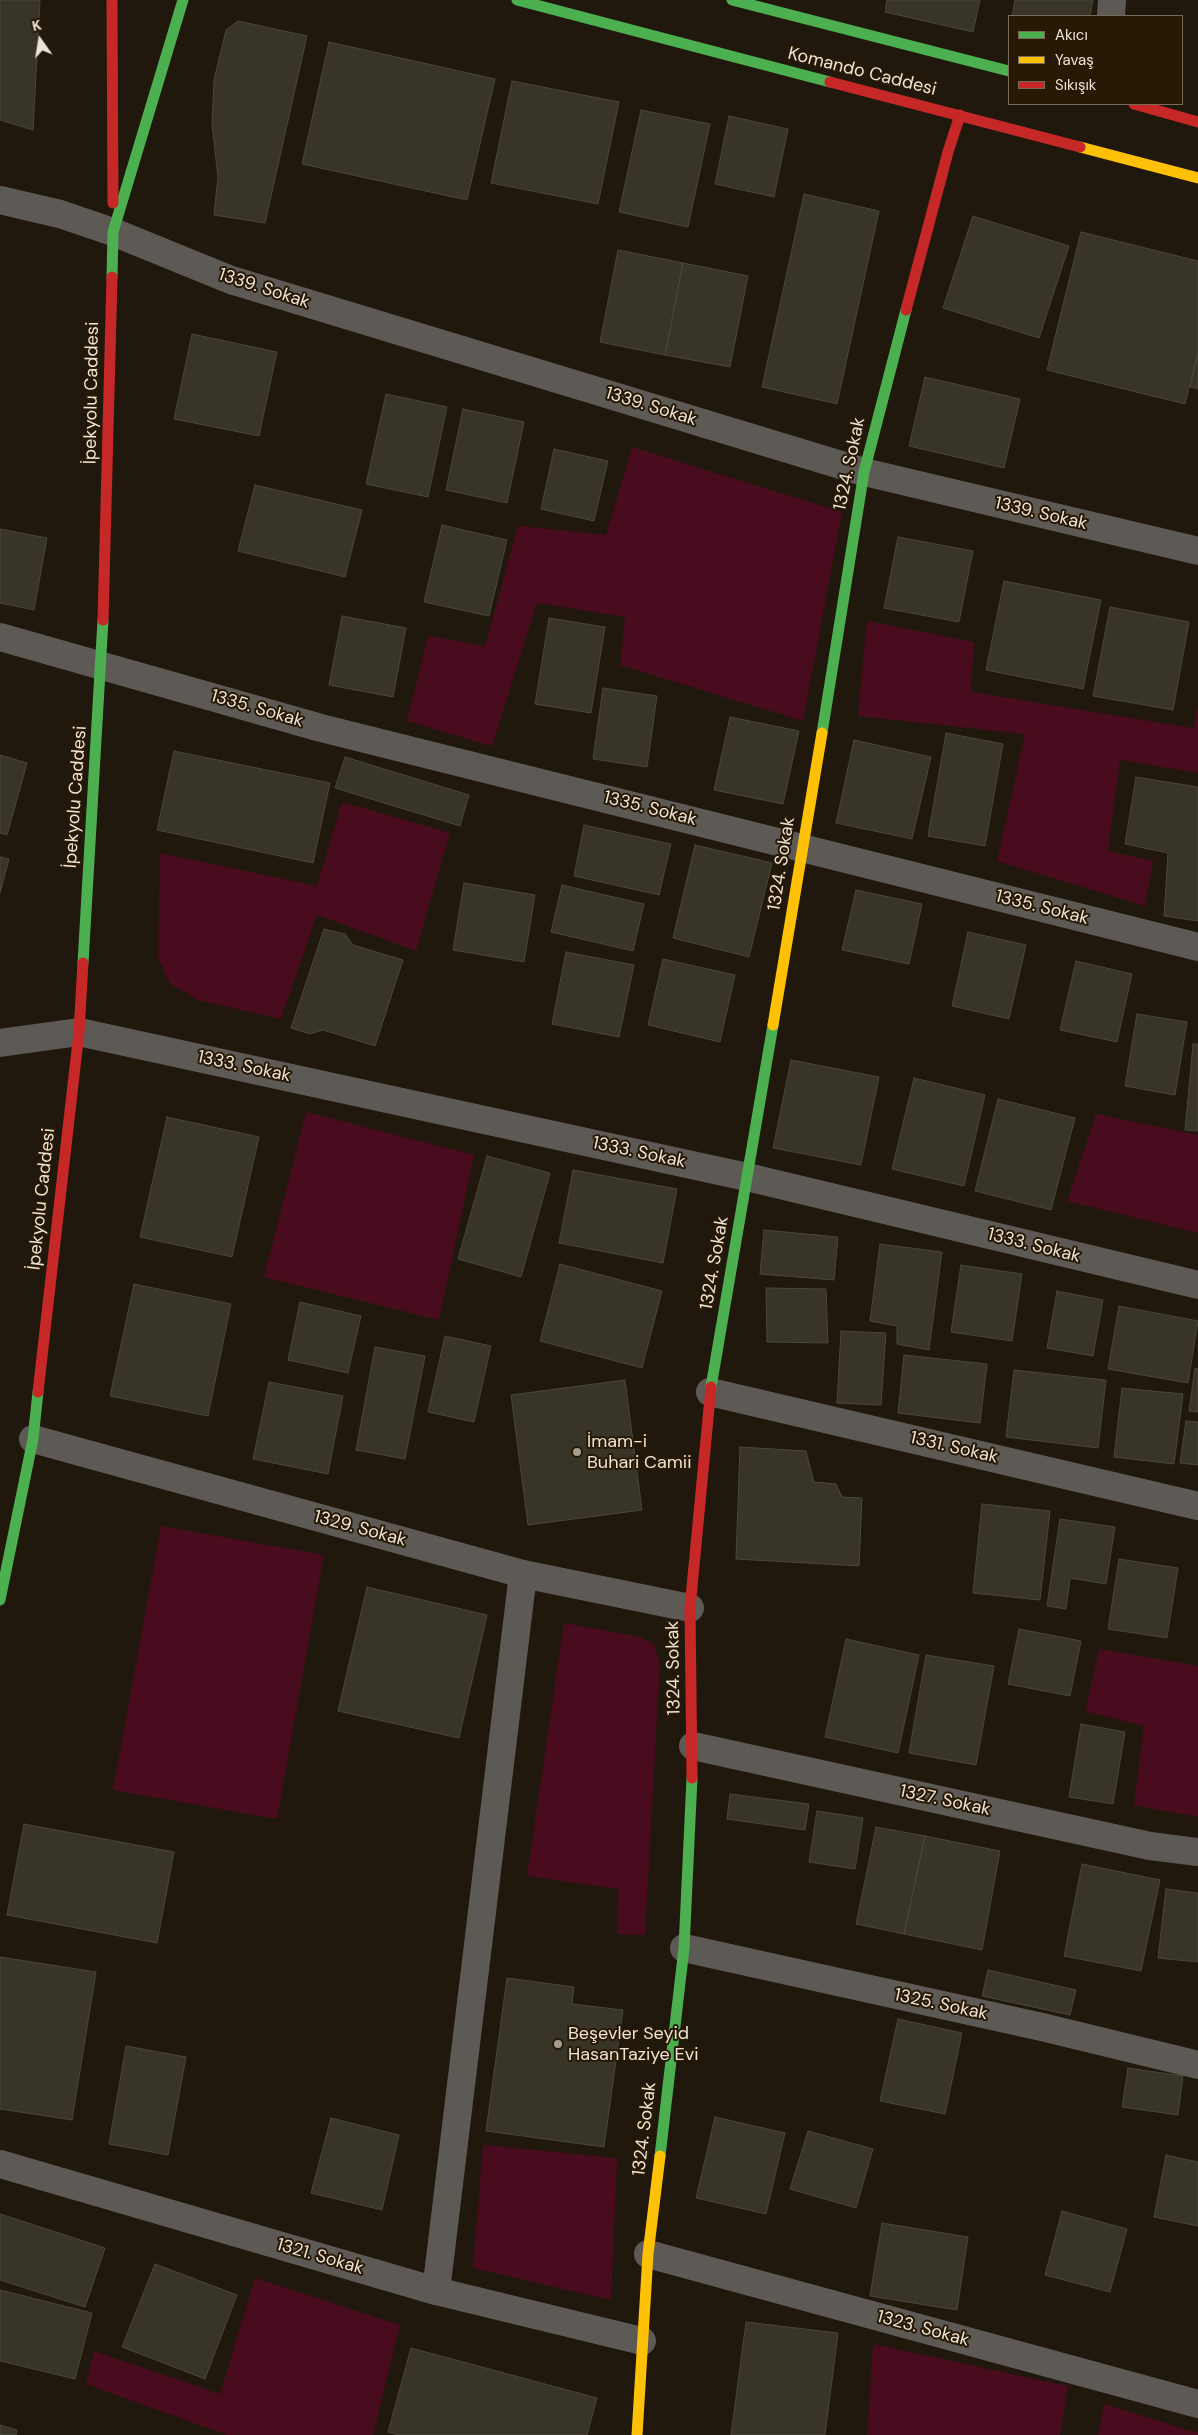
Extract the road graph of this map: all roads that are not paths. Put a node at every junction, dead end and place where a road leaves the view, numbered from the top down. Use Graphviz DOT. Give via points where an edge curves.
graph roads {
  1 [pos="112,0"];
  2 [pos="183,0"];
  3 [pos="517,0"];
  4 [pos="732,0"];
  5 [pos="1112,0"];
  6 [pos="1111,15"];
  7 [pos="1008,71"];
  8 [pos="1138,105"];
  9 [pos="960,115"];
  10 [pos="1198,122"];
  11 [pos="1198,178"];
  12 [pos="0,200"];
  13 [pos="113,232"];
  14 [pos="864,472"];
  15 [pos="1198,551"];
  16 [pos="0,637"];
  17 [pos="102,666"];
  18 [pos="803,847"];
  19 [pos="1198,947"];
  20 [pos="78,1032"];
  21 [pos="0,1043"];
  22 [pos="747,1176"];
  23 [pos="1198,1285"];
  24 [pos="710,1392"];
  25 [pos="33,1439"];
  26 [pos="1198,1506"];
  27 [pos="522,1574"];
  28 [pos="0,1600"];
  29 [pos="690,1608"];
  30 [pos="694,1746"];
  31 [pos="1198,1852"];
  32 [pos="684,1948"];
  33 [pos="1198,2065"];
  34 [pos="0,2164"];
  35 [pos="648,2254"];
  36 [pos="436,2291"];
  37 [pos="642,2341"];
  38 [pos="1198,2404"];
  39 [pos="637,2435"];
  1 -- 13 [label="street"];
  2 -- 13 [label="street, İpekyolu Caddesi"];
  3 -- 9 [label="street, Komando Caddesi"];
  4 -- 7 [label="street, Komando Caddesi"];
  5 -- 6 [label="street"];
  8 -- 10 [label="street"];
  9 -- 11 [label="street, Komando Caddesi"];
  9 -- 14 [label="street, 1324. Sokak"];
  12 -- 13 [label="street, 1339. Sokak" via="60,214"];
  13 -- 14 [label="street, 1339. Sokak" via="232,280"];
  13 -- 17 [label="street, İpekyolu Caddesi"];
  14 -- 15 [label="street, 1339. Sokak"];
  14 -- 18 [label="street, 1324. Sokak"];
  16 -- 17 [label="street, 1335. Sokak"];
  17 -- 18 [label="street, 1335. Sokak" via="321,728"];
  17 -- 20 [label="street, İpekyolu Caddesi"];
  18 -- 19 [label="street, 1335. Sokak"];
  18 -- 22 [label="street, 1324. Sokak"];
  20 -- 21 [label="street"];
  20 -- 22 [label="street, 1333. Sokak"];
  20 -- 25 [label="street, İpekyolu Caddesi"];
  22 -- 23 [label="street, 1333. Sokak"];
  22 -- 24 [label="street, 1324. Sokak"];
  24 -- 26 [label="street, 1331. Sokak"];
  24 -- 29 [label="street, 1324. Sokak"];
  25 -- 27 [label="street, 1329. Sokak"];
  25 -- 28 [label="street, İpekyolu Caddesi"];
  27 -- 29 [label="street, 1329. Sokak"];
  27 -- 36 [label="street"];
  29 -- 30 [label="street, 1324. Sokak"];
  30 -- 31 [label="street, 1327. Sokak" via="1150,1846"];
  30 -- 32 [label="street, 1324. Sokak"];
  32 -- 33 [label="street, 1325. Sokak"];
  32 -- 35 [label="street, 1324. Sokak"];
  34 -- 36 [label="street, 1321. Sokak"];
  35 -- 37 [label="street, 1324. Sokak"];
  35 -- 38 [label="street, 1323. Sokak"];
  36 -- 37 [label="street, 1321. Sokak"];
  37 -- 39 [label="street, 1324. Sokak"];
}
